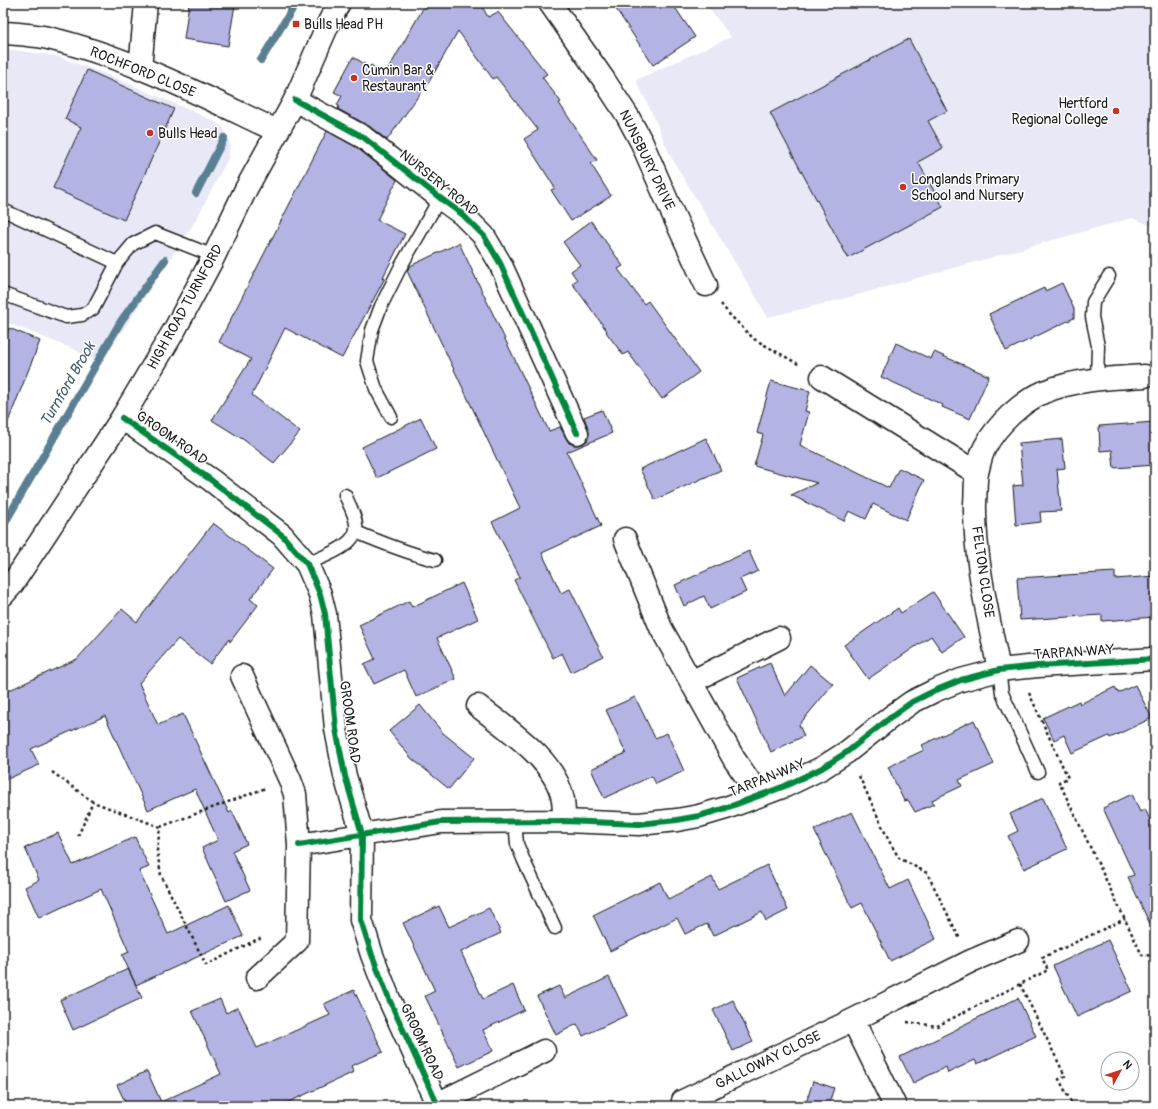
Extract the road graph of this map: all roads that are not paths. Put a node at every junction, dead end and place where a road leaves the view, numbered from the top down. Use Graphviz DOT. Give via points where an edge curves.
graph roads {
  1 [pos="146,3"];
  2 [pos="339,3"];
  3 [pos="550,3"];
  4 [pos="3,32"];
  5 [pos="140,69"];
  6 [pos="295,100"];
  7 [pos="277,131"];
  8 [pos="440,198"];
  9 [pos="3,210"];
  10 [pos="214,256"];
  11 [pos="117,263"];
  12 [pos="1108,276"];
  13 [pos="706,285"];
  14 [pos="3,294"];
  15 [pos="1146,376"];
  16 [pos="822,377"];
  17 [pos="1097,380"];
  18 [pos="391,417"];
  19 [pos="122,418"];
  20 [pos="577,433"];
  21 [pos="977,473"];
  22 [pos="345,495"];
  23 [pos="356,532"];
  24 [pos="625,539"];
  25 [pos="435,560"];
  26 [pos="307,564"];
  27 [pos="3,595"];
  28 [pos="779,638"];
  29 [pos="1155,659"];
  30 [pos="1009,669"];
  31 [pos="242,676"];
  32 [pos="691,682"];
  33 [pos="478,706"];
  34 [pos="1038,772"];
  35 [pos="759,795"];
  36 [pos="515,821"];
  37 [pos="564,821"];
  38 [pos="362,834"];
  39 [pos="299,845"];
  40 [pos="555,928"];
  41 [pos="1018,941"];
  42 [pos="257,978"];
  43 [pos="853,1020"];
  44 [pos="544,1051"];
  45 [pos="683,1101"];
  46 [pos="437,1105"];
  47 [pos="895,1106"];
  1 -- 5 [label="street"];
  2 -- 6 [label="street, HIGH ROAD TURNFORD"];
  3 -- 13 [label="street, NUNSBURY DRIVE" via="627,115"];
  4 -- 5 [label="street, ROCHFORD CLOSE" via="47,38 94,51"];
  5 -- 7 [label="street, ROCHFORD CLOSE"];
  6 -- 7 [label="street, HIGH ROAD TURNFORD"];
  6 -- 8 [label="street, NURSERY ROAD" via="363,137"];
  7 -- 10 [label="street, HIGH ROAD TURNFORD"];
  8 -- 18 [label="lane" via="401,266 372,330 367,361 376,389"];
  8 -- 20 [label="street, NURSERY ROAD" via="462,214 484,236 500,263"];
  9 -- 11 [label="lane"];
  10 -- 11 [label="lane" via="155,233 133,244"];
  10 -- 19 [label="street, HIGH ROAD TURNFORD"];
  11 -- 14 [label="lane" via="93,309 82,315 66,317"];
  12 -- 17 [label="lane" via="1093,302 1092,317 1098,346"];
  15 -- 17 [label="street, FELTON CLOSE"];
  16 -- 21 [label="street"];
  17 -- 21 [label="street, FELTON CLOSE" via="1060,386 1030,399 998,429 985,447"];
  19 -- 26 [label="street, GROOM ROAD" via="211,480 276,530"];
  19 -- 27 [label="street, HIGH ROAD TURNFORD"];
  21 -- 30 [label="street, FELTON CLOSE" via="975,519 984,594"];
  22 -- 23 [label="lane" via="356,523"];
  23 -- 25 [label="lane" via="395,548"];
  23 -- 26 [label="lane" via="351,541 344,546"];
  24 -- 32 [label="street" via="661,628"];
  26 -- 38 [label="street, GROOM ROAD" via="320,594 325,614 336,729 345,776"];
  28 -- 32 [label="street"];
  29 -- 30 [label="street, TARPAN WAY"];
  30 -- 34 [label="lane" via="1002,693"];
  30 -- 35 [label="street, TARPAN WAY" via="961,680 918,699 822,768 786,786"];
  31 -- 39 [label="street" via="295,794"];
  32 -- 35 [label="street" via="734,759"];
  33 -- 37 [label="street" via="540,757 552,772 563,800"];
  35 -- 37 [label="street, TARPAN WAY" via="726,808 677,820 640,824"];
  36 -- 37 [label="street, TARPAN WAY"];
  36 -- 38 [label="street, TARPAN WAY" via="441,822"];
  36 -- 40 [label="lane" via="517,844"];
  38 -- 39 [label="street, TARPAN WAY"];
  38 -- 46 [label="street, GROOM ROAD" via="361,920 389,1000"];
  39 -- 42 [label="street" via="297,941"];
  41 -- 43 [label="street, GALLOWAY CLOSE" via="971,961"];
  43 -- 45 [label="street, GALLOWAY CLOSE"];
  43 -- 47 [label="street"];
  44 -- 46 [label="street"];
}
